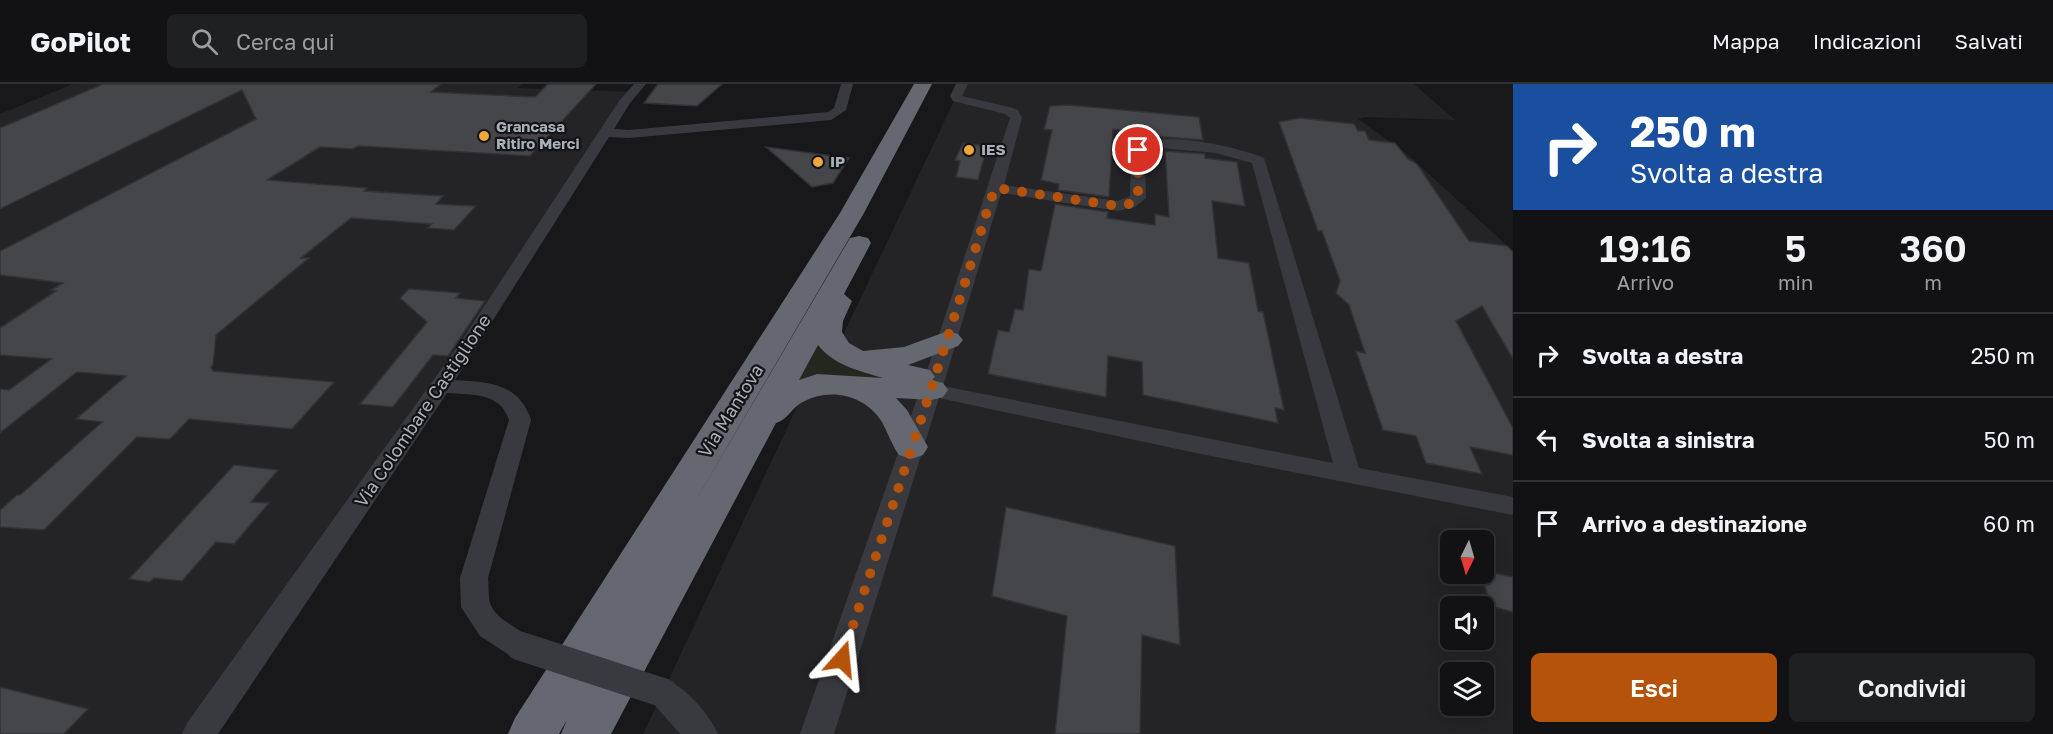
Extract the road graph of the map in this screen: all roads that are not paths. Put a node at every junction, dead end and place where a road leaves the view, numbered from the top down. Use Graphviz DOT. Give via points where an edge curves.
graph roads {
  1 [pos="640,84"];
  2 [pos="846,84"];
  3 [pos="923,84"];
  4 [pos="941,84"];
  5 [pos="962,84"];
  6 [pos="605,133"];
  7 [pos="996,188"];
  8 [pos="837,281"];
  9 [pos="948,340"];
  10 [pos="854,372"];
  11 [pos="441,386"];
  12 [pos="934,386"];
  13 [pos="760,424"];
  14 [pos="911,447"];
  15 [pos="1348,473"];
  16 [pos="1513,506"];
  17 [pos="199,734"];
  18 [pos="532,734"];
  19 [pos="585,734"];
  20 [pos="701,734"];
  21 [pos="817,734"];
  1 -- 6 [label="street, Via Colombare Castiglione"];
  2 -- 6 [label="street" via="840,110 831,116"];
  3 -- 18 [label="highway, Via Mantova" via="852,213"];
  4 -- 8 [label="highway, Via Mantova" via="876,215"];
  5 -- 7 [label="street" via="957,98 998,107 1016,116"];
  6 -- 11 [label="street, Via Colombare Castiglione"];
  7 -- 9 [label="street"];
  7 -- 15 [label="street" via="1118,206 1138,198 1138,150 1145,145 1165,143 1238,153 1259,162"];
  8 -- 10 [label="highway" via="842,292 826,330 829,341"];
  8 -- 13 [label="highway, Via Mantova"];
  9 -- 10 [label="highway"];
  9 -- 12 [label="street"];
  10 -- 12 [label="highway"];
  10 -- 13 [label="highway" via="836,384 817,384 787,397"];
  10 -- 14 [label="highway" via="896,415"];
  11 -- 17 [label="street, Via Colombare Castiglione"];
  11 -- 20 [label="street, bridge" via="495,391 518,408 520,420 474,578 476,607 491,627 520,646 664,693"];
  12 -- 14 [label="street"];
  12 -- 15 [label="street" via="1201,446"];
  13 -- 19 [label="highway, Via Mantova"];
  14 -- 21 [label="street"];
  15 -- 16 [label="street"];
}
